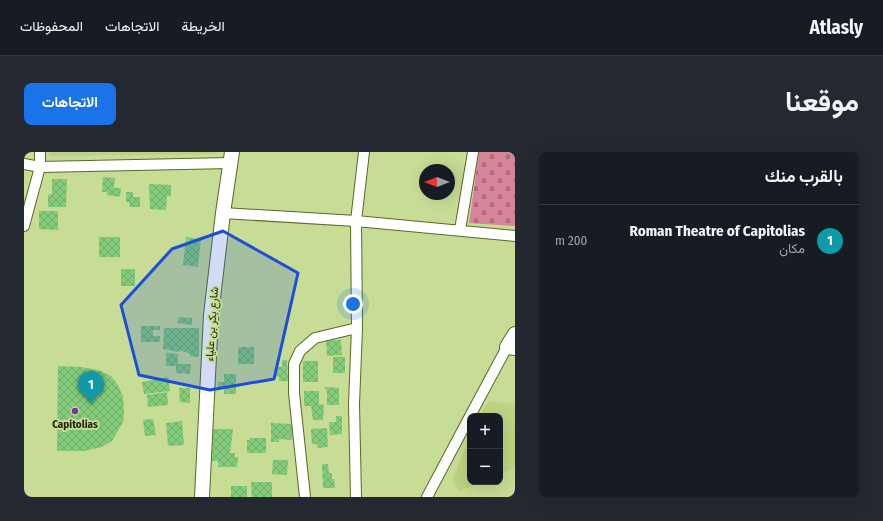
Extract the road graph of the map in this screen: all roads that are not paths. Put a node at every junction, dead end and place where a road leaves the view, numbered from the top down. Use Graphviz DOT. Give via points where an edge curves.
graph roads {
  1 [pos="40,152"];
  2 [pos="364,152"];
  3 [pos="473,152"];
  4 [pos="231,157"];
  5 [pos="24,164"];
  6 [pos="40,166"];
  7 [pos="26,208"];
  8 [pos="223,213"];
  9 [pos="356,221"];
  10 [pos="24,226"];
  11 [pos="460,230"];
  12 [pos="515,236"];
  13 [pos="357,328"];
  14 [pos="515,334"];
  15 [pos="511,347"];
  16 [pos="472,413"];
  17 [pos="467,422"];
  18 [pos="202,497"];
  19 [pos="306,497"];
  20 [pos="356,497"];
  21 [pos="427,497"];
  1 -- 6 [label="street"];
  2 -- 9 [label="street"];
  3 -- 11 [label="street"];
  4 -- 6 [label="street"];
  4 -- 8 [label="street, شارع بكر بن علياء"];
  5 -- 6 [label="street"];
  6 -- 7 [label="street"];
  7 -- 10 [label="street"];
  8 -- 9 [label="street"];
  8 -- 18 [label="street, شارع بكر بن علياء" via="211,315"];
  9 -- 11 [label="street"];
  9 -- 13 [label="street"];
  11 -- 12 [label="street"];
  13 -- 19 [label="street" via="315,338 300,351 294,364 294,393"];
  13 -- 20 [label="street" via="354,404"];
  14 -- 15 [label="street"];
  15 -- 16 [label="street"];
  17 -- 21 [label="street"];
}
